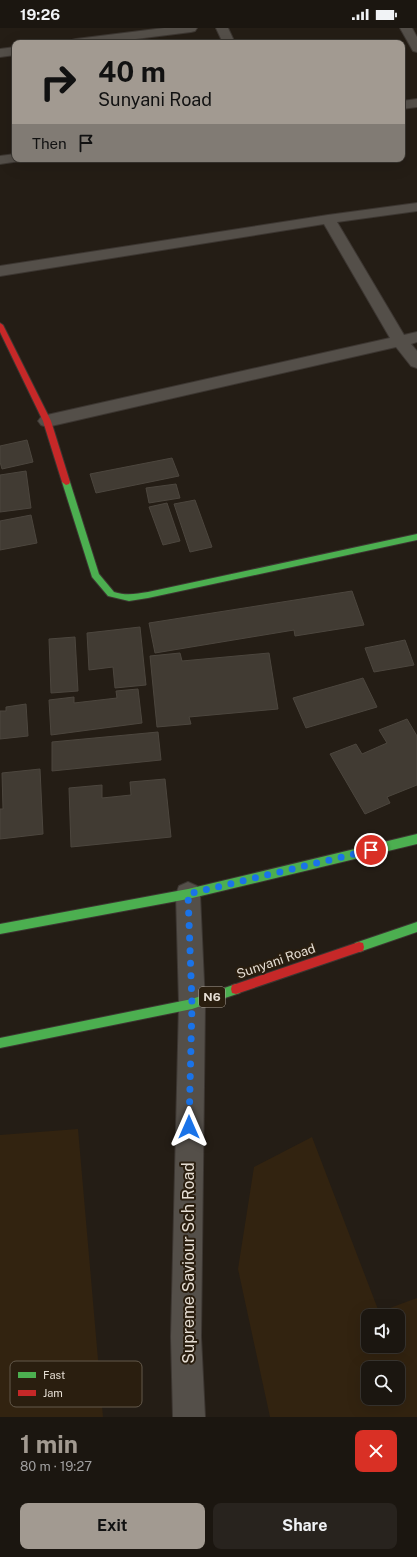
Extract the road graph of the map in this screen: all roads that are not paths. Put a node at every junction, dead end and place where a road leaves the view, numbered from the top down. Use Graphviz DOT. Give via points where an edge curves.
graph roads {
  1 [pos="191,28"];
  2 [pos="222,28"];
  3 [pos="406,28"];
  4 [pos="99,40"];
  5 [pos="228,40"];
  6 [pos="417,48"];
  7 [pos="12,51"];
  8 [pos="0,53"];
  9 [pos="417,103"];
  10 [pos="405,105"];
  11 [pos="12,158"];
  12 [pos="0,160"];
  13 [pos="417,207"];
  14 [pos="328,219"];
  15 [pos="0,271"];
  16 [pos="0,325"];
  17 [pos="417,336"];
  18 [pos="400,341"];
  19 [pos="417,362"];
  20 [pos="47,421"];
  21 [pos="417,537"];
  22 [pos="417,839"];
  23 [pos="188,894"];
  24 [pos="417,926"];
  25 [pos="0,929"];
  26 [pos="192,1004"];
  27 [pos="0,1043"];
  28 [pos="190,1417"];
  1 -- 4 [label="street"];
  2 -- 5 [label="street"];
  3 -- 6 [label="street"];
  7 -- 8 [label="street"];
  9 -- 10 [label="street"];
  11 -- 12 [label="street"];
  13 -- 14 [label="street"];
  14 -- 15 [label="street"];
  14 -- 18 [label="street"];
  16 -- 20 [label="street"];
  17 -- 18 [label="street"];
  18 -- 19 [label="street"];
  18 -- 20 [label="street"];
  20 -- 21 [label="street" via="95,575 110,595 123,598 148,595"];
  22 -- 23 [label="street"];
  23 -- 25 [label="street"];
  23 -- 26 [label="street, Supreme Saviour Sch Road"];
  24 -- 26 [label="street, Sunyani Road / N6"];
  26 -- 27 [label="street, Sunyani Road / N6"];
  26 -- 28 [label="street, Supreme Saviour Sch Road" via="186,1337"];
}
